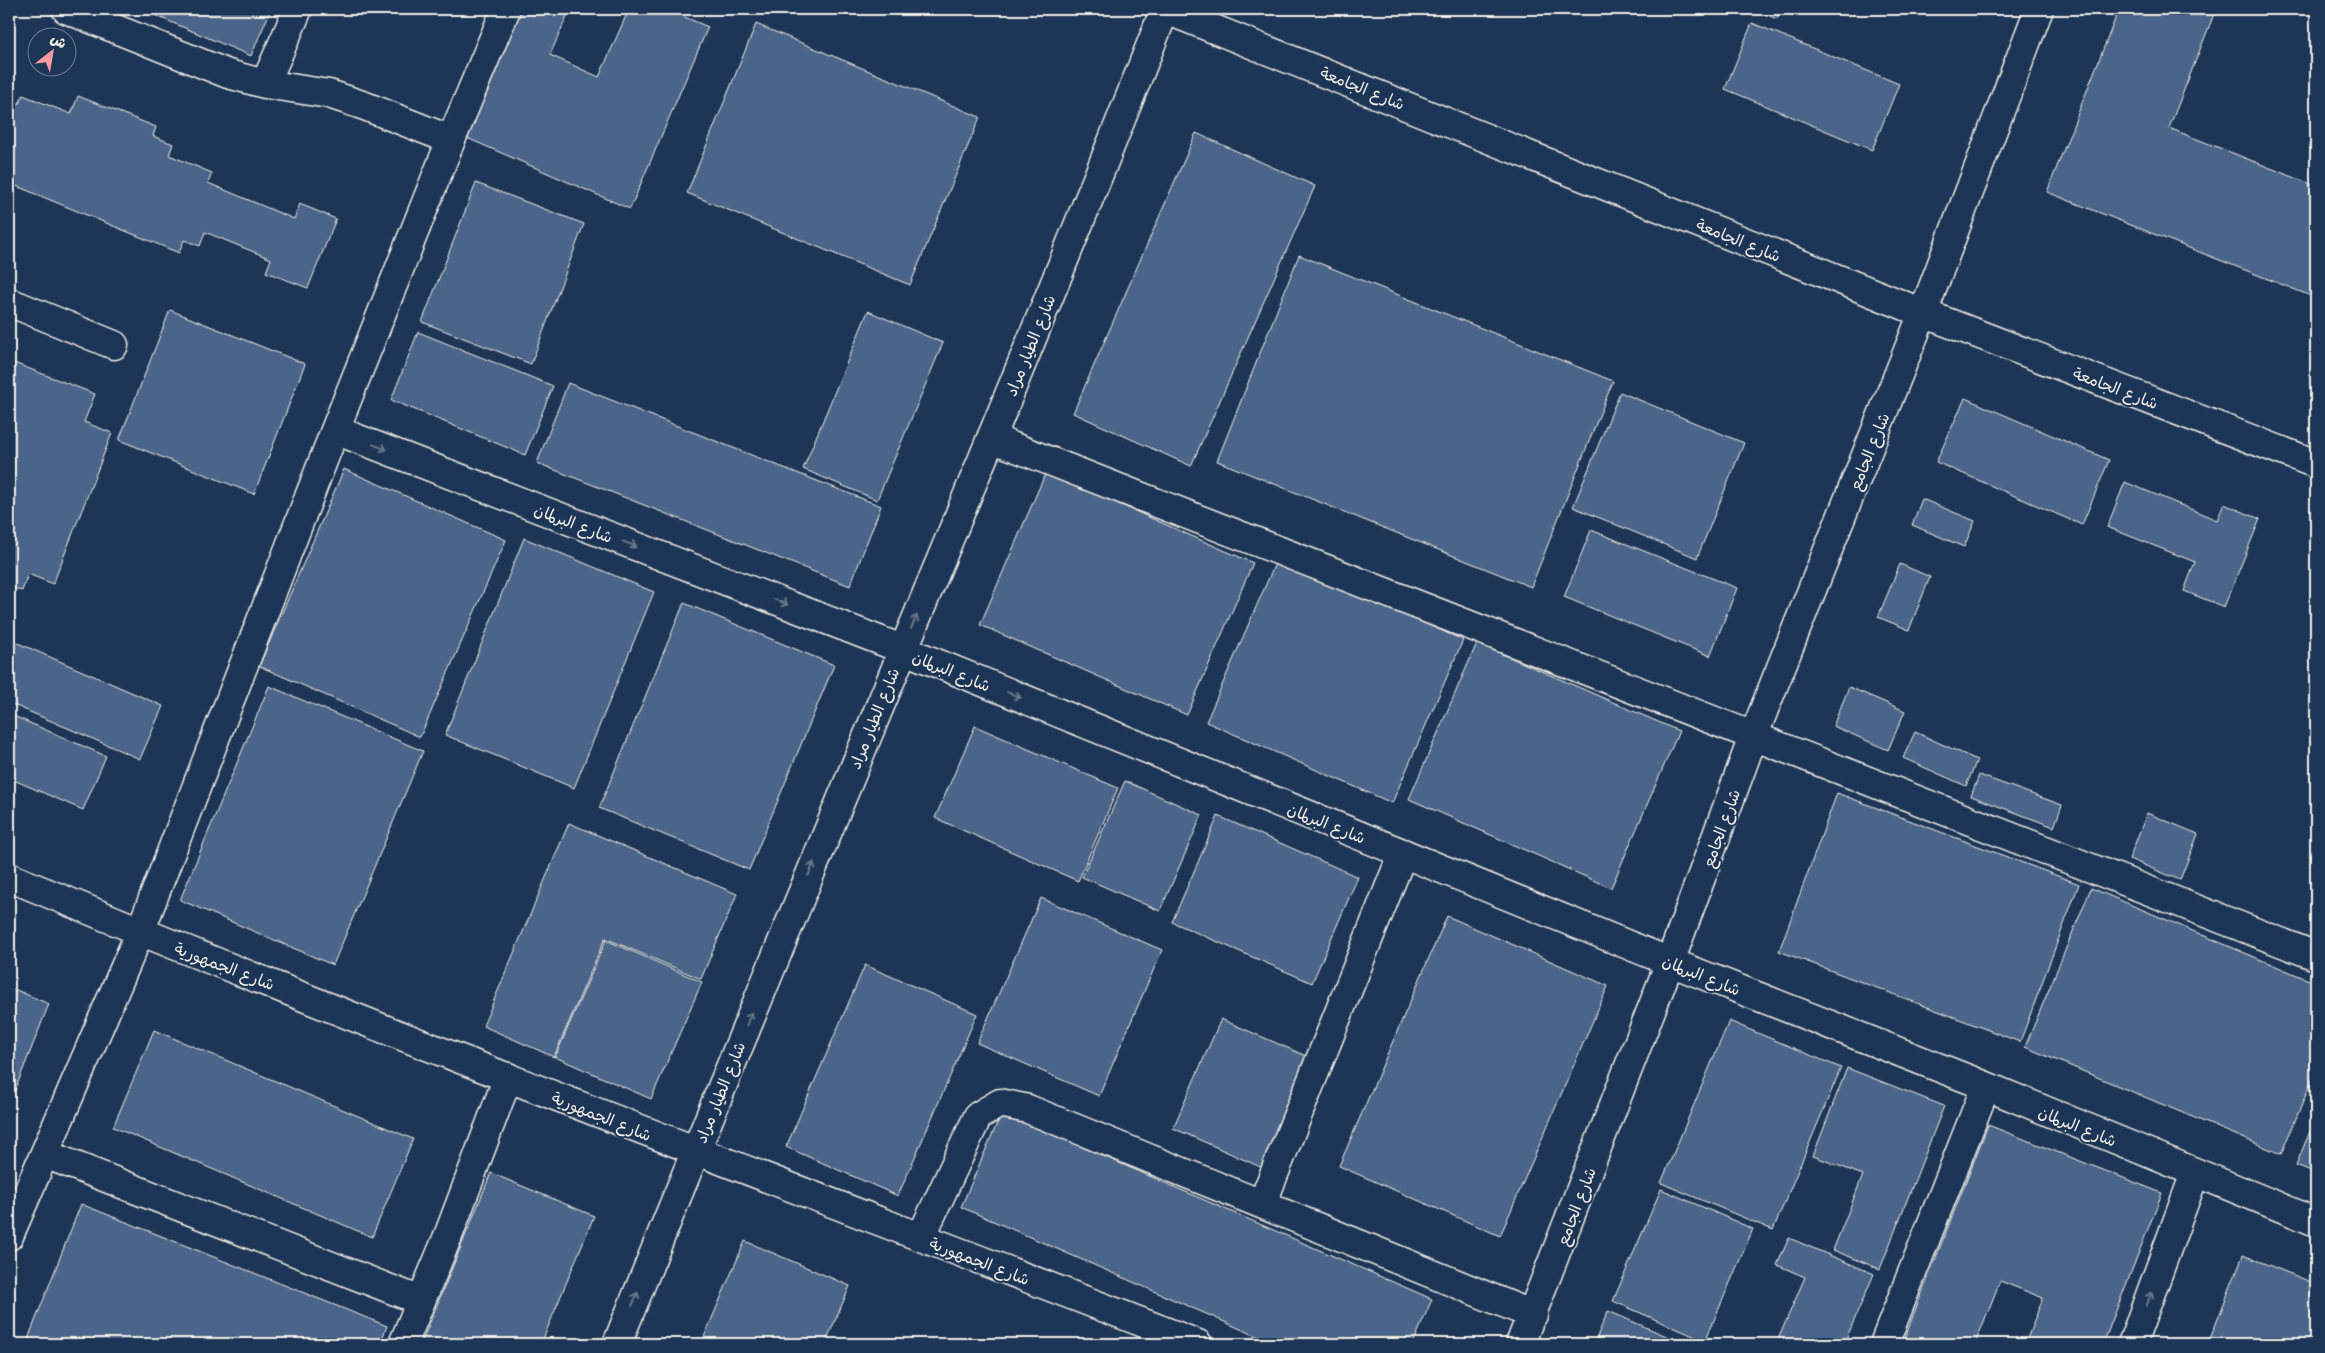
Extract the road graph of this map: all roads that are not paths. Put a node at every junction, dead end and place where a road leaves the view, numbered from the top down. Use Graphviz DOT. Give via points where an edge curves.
graph roads {
  1 [pos="66,9"];
  2 [pos="298,9"];
  3 [pos="506,9"];
  4 [pos="1165,9"];
  5 [pos="2039,9"];
  6 [pos="265,84"];
  7 [pos="451,140"];
  8 [pos="9,302"];
  9 [pos="1923,313"];
  10 [pos="114,345"];
  11 [pos="335,430"];
  12 [pos="991,438"];
  13 [pos="2316,464"];
  14 [pos="902,649"];
  15 [pos="1753,737"];
  16 [pos="1403,853"];
  17 [pos="9,877"];
  18 [pos="140,932"];
  19 [pos="2316,956"];
  20 [pos="1670,962"];
  21 [pos="508,1078"];
  22 [pos="1986,1086"];
  23 [pos="694,1152"];
  24 [pos="45,1154"];
  25 [pos="2195,1173"];
  26 [pos="1262,1204"];
  27 [pos="2316,1222"];
  28 [pos="9,1236"];
  29 [pos="921,1236"];
  30 [pos="420,1301"];
  31 [pos="1533,1315"];
  32 [pos="403,1344"];
  33 [pos="617,1344"];
  34 [pos="1198,1344"];
  35 [pos="1520,1344"];
  36 [pos="1884,1344"];
  37 [pos="2132,1344"];
  1 -- 6 [label="street" via="228,74"];
  2 -- 6 [label="street"];
  3 -- 7 [label="street"];
  4 -- 9 [label="street, شارع الجامعة"];
  4 -- 12 [label="street, شارع الطيار مراد"];
  5 -- 9 [label="street, شارع الجامع"];
  6 -- 7 [label="street" via="329,94"];
  7 -- 11 [label="street"];
  8 -- 10 [label="street"];
  9 -- 13 [label="street, شارع الجامعة"];
  9 -- 15 [label="street, شارع الجامع"];
  11 -- 14 [label="street, شارع البرلمان, one-way"];
  11 -- 18 [label="street"];
  14 -- 12 [label="street, شارع الطيار مراد, one-way"];
  12 -- 15 [label="street"];
  14 -- 16 [label="street, شارع البرلمان, one-way"];
  23 -- 14 [label="street, شارع الطيار مراد, one-way"];
  15 -- 19 [label="street"];
  15 -- 20 [label="street, شارع الجامع"];
  16 -- 20 [label="street, شارع البرلمان"];
  16 -- 26 [label="street"];
  17 -- 18 [label="street, شارع الجمهورية"];
  18 -- 21 [label="street, شارع الجمهورية"];
  18 -- 24 [label="street"];
  20 -- 22 [label="street, شارع البرلمان"];
  20 -- 31 [label="street, شارع الجامع"];
  21 -- 23 [label="street, شارع الجمهورية"];
  21 -- 30 [label="street"];
  22 -- 25 [label="street, شارع البرلمان"];
  22 -- 36 [label="street"];
  23 -- 29 [label="street, شارع الجمهورية"];
  33 -- 23 [label="street, شارع الطيار مراد, one-way"];
  24 -- 28 [label="street"];
  24 -- 30 [label="street"];
  25 -- 27 [label="street, شارع البرلمان"];
  37 -- 25 [label="street, one-way"];
  26 -- 29 [label="street" via="1028,1109 1000,1103 978,1116"];
  26 -- 31 [label="street"];
  29 -- 34 [label="street, شارع الجمهورية"];
  30 -- 32 [label="street"];
  31 -- 35 [label="street, شارع الجامع"];
}
